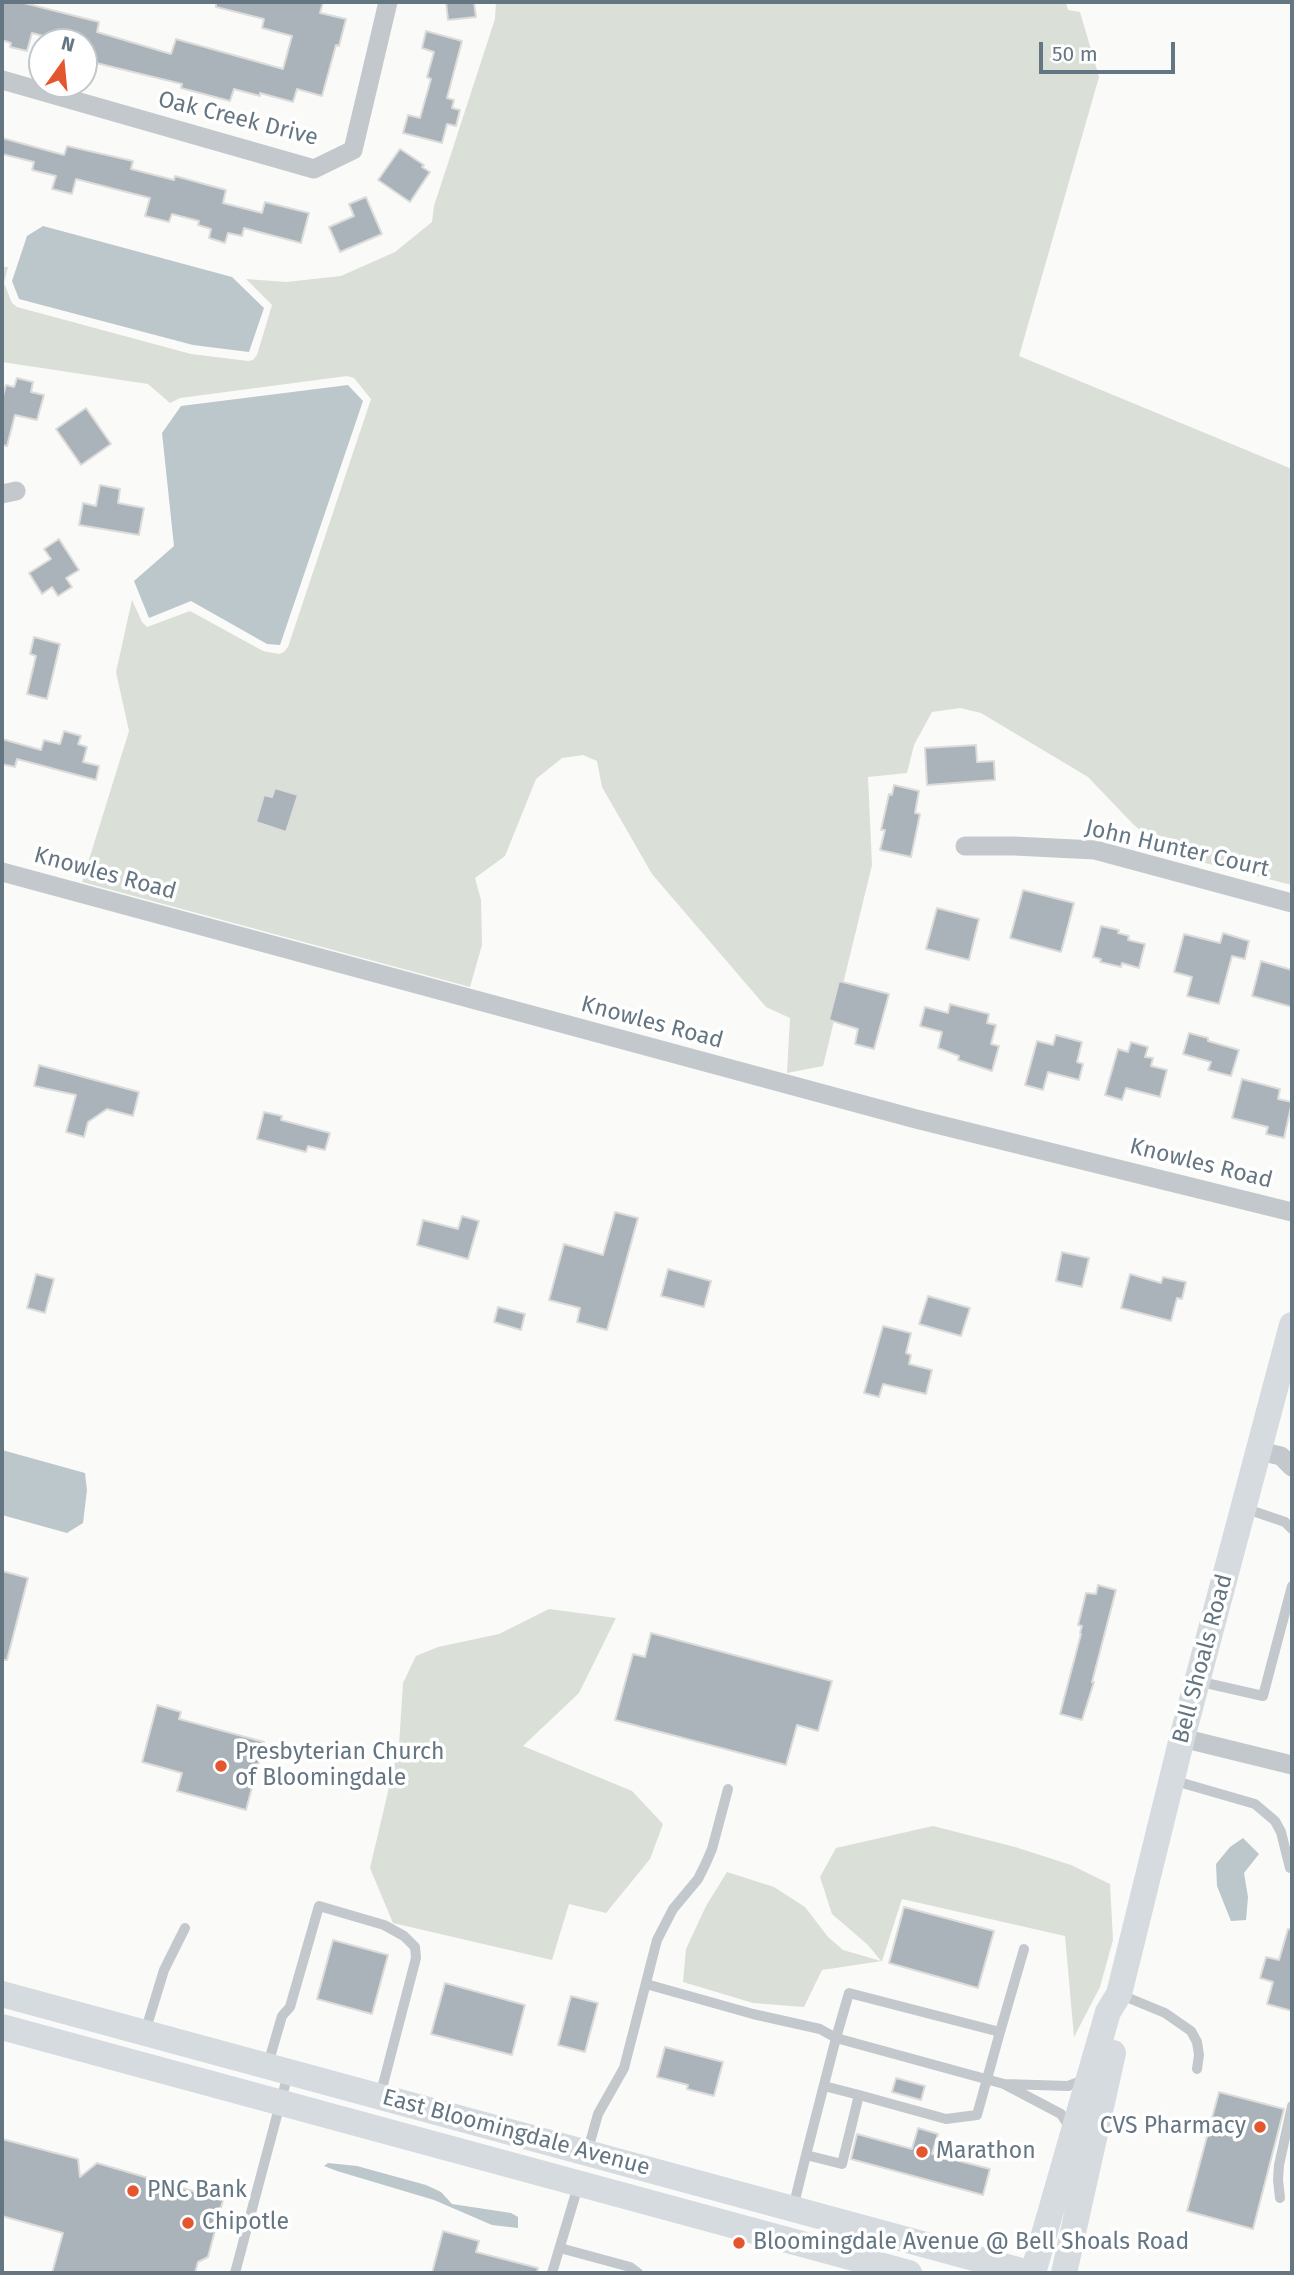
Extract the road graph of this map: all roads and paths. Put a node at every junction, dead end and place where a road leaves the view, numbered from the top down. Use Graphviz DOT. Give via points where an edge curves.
graph roads {
  1 [pos="388,2"];
  2 [pos="2,80"];
  3 [pos="965,846"];
  4 [pos="2,872"];
  5 [pos="1292,903"];
  6 [pos="1292,1212"];
  7 [pos="1292,1325"];
  8 [pos="1281,1457"];
  9 [pos="1244,1508"];
  10 [pos="1292,1529"];
  11 [pos="1292,1586"];
  12 [pos="1197,1681"];
  13 [pos="1182,1738"];
  14 [pos="1292,1765"];
  15 [pos="1172,1780"];
  16 [pos="728,1789"];
  17 [pos="1290,1868"];
  18 [pos="185,1928"];
  19 [pos="1024,1949"];
  20 [pos="646,1984"];
  21 [pos="2,1994"];
  22 [pos="1119,1994"];
  23 [pos="2,2027"];
  24 [pos="145,2032"];
  25 [pos="1000,2032"];
  26 [pos="836,2038"];
  27 [pos="279,2068"];
  28 [pos="1197,2068"];
  29 [pos="1090,2076"];
  30 [pos="987,2079"];
  31 [pos="1004,2084"];
  32 [pos="824,2086"];
  33 [pos="859,2095"];
  34 [pos="379,2096"];
  35 [pos="281,2103"];
  36 [pos="1292,2106"];
  37 [pos="1073,2135"];
  38 [pos="587,2153"];
  39 [pos="806,2155"];
  40 [pos="579,2183"];
  41 [pos="1280,2198"];
  42 [pos="793,2209"];
  43 [pos="560,2248"];
  44 [pos="632,2271"];
  45 [pos="235,2273"];
  46 [pos="552,2273"];
  47 [pos="909,2273"];
  48 [pos="1031,2273"];
  49 [pos="1064,2273"];
  1 -- 2 [label="street, Oak Creek Drive" via="353,150 314,169"];
  3 -- 5 [label="street, John Hunter Court" via="1095,850"];
  4 -- 6 [label="street, Knowles Road" via="916,1119"];
  7 -- 8 [label="main road, Bell Shoals Road"];
  8 -- 9 [label="main road, Bell Shoals Road"];
  9 -- 10 [label="lane" via="1285,1522"];
  9 -- 12 [label="main road, Bell Shoals Road"];
  11 -- 12 [label="lane" via="1263,1696"];
  12 -- 13 [label="main road, Bell Shoals Road"];
  13 -- 14 [label="street"];
  13 -- 15 [label="main road, Bell Shoals Road"];
  15 -- 17 [label="lane" via="1243,1799 1265,1811 1282,1832"];
  15 -- 22 [label="main road, Bell Shoals Road"];
  16 -- 20 [label="lane" via="708,1857 698,1879 663,1925"];
  18 -- 24 [label="lane" via="164,1969"];
  19 -- 25 [label="lane"];
  20 -- 26 [label="lane" via="820,2029"];
  20 -- 38 [label="lane" via="624,2068 598,2114"];
  21 -- 24 [label="main road, East Bloomingdale Avenue"];
  22 -- 28 [label="lane" via="1166,2013 1191,2031 1198,2042"];
  22 -- 29 [label="main road, Bell Shoals Road" via="1108,2012"];
  22 -- 49 [label="main road, Bell Shoals Road" via="1122,2013"];
  23 -- 35 [label="main road, East Bloomingdale Avenue"];
  24 -- 27 [label="main road, East Bloomingdale Avenue"];
  25 -- 26 [label="lane" via="849,1993"];
  25 -- 30 [label="lane"];
  26 -- 30 [label="lane"];
  26 -- 32 [label="lane"];
  27 -- 34 [label="main road, East Bloomingdale Avenue"];
  27 -- 34 [label="lane" via="282,2016 290,2007 319,1906 384,1925 415,1947 416,1958"];
  27 -- 35 [label="lane"];
  29 -- 31 [label="lane" via="1068,2086"];
  29 -- 37 [label="main road, Bell Shoals Road"];
  30 -- 31 [label="lane"];
  30 -- 33 [label="lane" via="977,2115 946,2119"];
  31 -- 37 [label="lane" via="1061,2115"];
  32 -- 33 [label="lane"];
  32 -- 39 [label="lane"];
  33 -- 39 [label="lane" via="842,2164"];
  34 -- 38 [label="main road, East Bloomingdale Avenue"];
  35 -- 40 [label="main road, East Bloomingdale Avenue"];
  35 -- 45 [label="lane"];
  36 -- 41 [label="lane" via="1279,2165"];
  37 -- 48 [label="main road, Bell Shoals Road"];
  38 -- 42 [label="main road, East Bloomingdale Avenue"];
  39 -- 42 [label="lane"];
  40 -- 43 [label="lane"];
  40 -- 47 [label="main road, East Bloomingdale Avenue"];
  42 -- 48 [label="main road, East Bloomingdale Avenue"];
  43 -- 44 [label="lane"];
  43 -- 46 [label="lane"];
}
